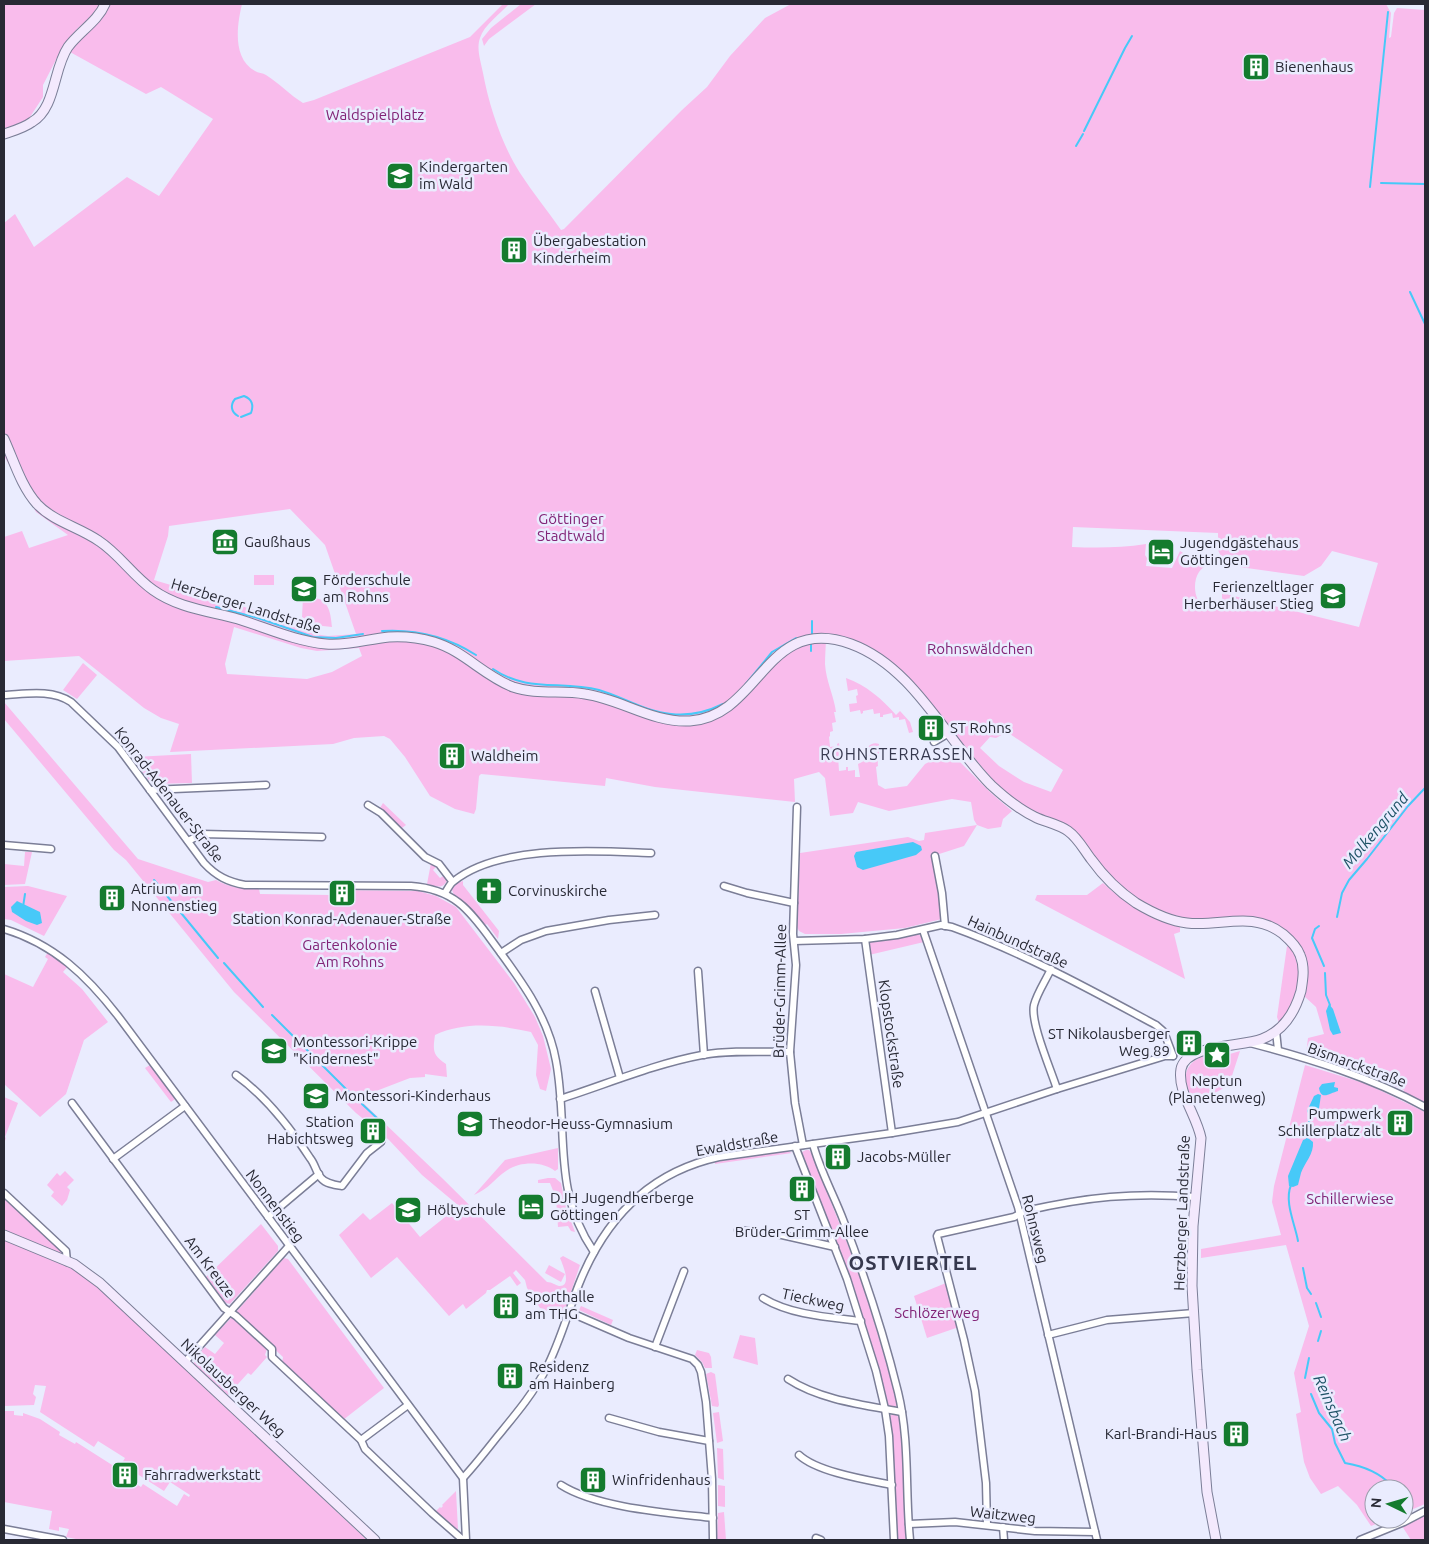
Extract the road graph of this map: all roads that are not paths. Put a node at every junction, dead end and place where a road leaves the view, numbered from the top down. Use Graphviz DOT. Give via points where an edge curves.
graph roads {
  1 [pos="105,4"];
  2 [pos="4,134"];
  3 [pos="4,439"];
  4 [pos="4,695"];
  5 [pos="949,733"];
  6 [pos="934,742"];
  7 [pos="266,785"];
  8 [pos="150,790"];
  9 [pos="368,805"];
  10 [pos="797,807"];
  11 [pos="322,837"];
  12 [pos="188,841"];
  13 [pos="4,845"];
  14 [pos="51,848"];
  15 [pos="651,853"];
  16 [pos="935,856"];
  17 [pos="452,882"];
  18 [pos="724,886"];
  19 [pos="446,893"];
  20 [pos="794,903"];
  21 [pos="655,915"];
  22 [pos="945,926"];
  23 [pos="4,929"];
  24 [pos="923,930"];
  25 [pos="865,938"];
  26 [pos="794,941"];
  27 [pos="501,953"];
  28 [pos="1051,969"];
  29 [pos="698,971"];
  30 [pos="596,991"];
  31 [pos="1276,1031"];
  32 [pos="1249,1043"];
  33 [pos="1278,1050"];
  34 [pos="790,1052"];
  35 [pos="704,1055"];
  36 [pos="1173,1056"];
  37 [pos="1183,1062"];
  38 [pos="236,1075"];
  39 [pos="620,1078"];
  40 [pos="1057,1089"];
  41 [pos="560,1099"];
  42 [pos="72,1103"];
  43 [pos="185,1106"];
  44 [pos="1425,1106"];
  45 [pos="986,1113"];
  46 [pos="892,1134"];
  47 [pos="381,1142"];
  48 [pos="813,1144"];
  49 [pos="804,1145"];
  50 [pos="795,1146"];
  51 [pos="114,1159"];
  52 [pos="319,1174"];
  53 [pos="4,1192"];
  54 [pos="1196,1197"];
  55 [pos="1020,1214"];
  56 [pos="268,1217"];
  57 [pos="738,1230"];
  58 [pos="4,1235"];
  59 [pos="288,1246"];
  60 [pos="835,1246"];
  61 [pos="594,1252"];
  62 [pos="68,1262"];
  63 [pos="684,1271"];
  64 [pos="762,1298"];
  65 [pos="230,1312"];
  66 [pos="569,1312"];
  67 [pos="1194,1313"];
  68 [pos="861,1321"];
  69 [pos="1048,1334"];
  70 [pos="655,1347"];
  71 [pos="185,1362"];
  72 [pos="788,1379"];
  73 [pos="408,1405"];
  74 [pos="885,1409"];
  75 [pos="902,1412"];
  76 [pos="609,1418"];
  77 [pos="361,1440"];
  78 [pos="709,1441"];
  79 [pos="799,1455"];
  80 [pos="463,1478"];
  81 [pos="562,1485"];
  82 [pos="892,1485"];
  83 [pos="1425,1511"];
  84 [pos="713,1518"];
  85 [pos="909,1524"];
  86 [pos="987,1525"];
  87 [pos="1003,1527"];
  88 [pos="4,1529"];
  89 [pos="1095,1532"];
  90 [pos="61,1540"];
  91 [pos="375,1540"];
  92 [pos="465,1540"];
  93 [pos="712,1540"];
  94 [pos="894,1540"];
  95 [pos="910,1540"];
  96 [pos="1004,1540"];
  97 [pos="1097,1540"];
  98 [pos="1216,1540"];
  99 [pos="1360,1540"];
  1 -- 2 [label="street" via="62,58 44,111 32,123"];
  3 -- 5 [label="street, Herzberger Landstraße" via="29,493 47,513 98,540 149,588 173,602 309,642 334,644 392,637 430,641 458,652 496,679 523,690 591,694 651,716 678,721 709,718 728,708 776,657 795,644 813,639 836,640 863,649 888,666"];
  4 -- 8 [label="street, Konrad-Adenauer-Straße" via="48,693 62,696 118,747"];
  5 -- 6 [label="street"];
  5 -- 31 [label="street, Herzberger Landstraße" via="989,783 1018,808 1071,833 1107,880 1135,902 1180,922 1252,921 1269,925 1286,936 1301,958 1302,982 1292,1014"];
  7 -- 8 [label="street"];
  8 -- 12 [label="street, Konrad-Adenauer-Straße"];
  9 -- 17 [label="street" via="381,813 425,857 438,864"];
  10 -- 20 [label="street, Brüder-Grimm-Allee"];
  11 -- 12 [label="street" via="202,834"];
  12 -- 19 [label="street, Konrad-Adenauer-Straße" via="219,877 238,884 411,886"];
  13 -- 14 [label="street"];
  15 -- 17 [label="street" via="590,851 515,857 478,868"];
  16 -- 22 [label="street"];
  17 -- 19 [label="street"];
  18 -- 20 [label="street"];
  19 -- 27 [label="street" via="463,907"];
  20 -- 26 [label="street, Brüder-Grimm-Allee"];
  21 -- 27 [label="street" via="546,931 521,940"];
  22 -- 24 [label="street, Hainbundstraße"];
  22 -- 28 [label="street, Hainbundstraße" via="998,944"];
  23 -- 43 [label="street, Nonnenstieg" via="52,950 81,973"];
  24 -- 25 [label="street, Hainbundstraße"];
  24 -- 45 [label="street, Rohnsweg"];
  25 -- 26 [label="street, Hainbundstraße"];
  25 -- 46 [label="street, Klopstockstraße"];
  26 -- 34 [label="street, Brüder-Grimm-Allee" via="796,965"];
  27 -- 41 [label="street" via="530,994 550,1036 557,1061"];
  28 -- 36 [label="street, Hainbundstraße" via="1156,1025 1164,1032"];
  28 -- 40 [label="street" via="1036,1000 1034,1012"];
  29 -- 35 [label="street"];
  30 -- 39 [label="street"];
  31 -- 32 [label="street, Herzberger Landstraße"];
  31 -- 33 [label="street"];
  32 -- 33 [label="street, Bismarckstraße"];
  32 -- 37 [label="street, Herzberger Landstraße" via="1197,1053"];
  33 -- 44 [label="street, Bismarckstraße" via="1363,1078"];
  34 -- 35 [label="street"];
  34 -- 49 [label="street, Brüder-Grimm-Allee" via="795,1103"];
  35 -- 39 [label="street"];
  36 -- 37 [label="street"];
  36 -- 40 [label="street, Ewaldstraße"];
  37 -- 54 [label="street, Herzberger Landstraße" via="1182,1084 1201,1138"];
  38 -- 52 [label="street" via="290,1130"];
  39 -- 41 [label="street"];
  40 -- 45 [label="street, Ewaldstraße"];
  41 -- 61 [label="street" via="567,1190 580,1231"];
  42 -- 51 [label="street, Am Kreuze"];
  43 -- 51 [label="street"];
  43 -- 56 [label="street, Nonnenstieg"];
  45 -- 46 [label="street, Ewaldstraße" via="958,1122"];
  45 -- 55 [label="street, Rohnsweg"];
  46 -- 48 [label="street, Ewaldstraße"];
  47 -- 52 [label="street" via="367,1153 342,1186 322,1180"];
  48 -- 49 [label="street, Ewaldstraße"];
  48 -- 75 [label="street" via="865,1282 890,1360"];
  49 -- 50 [label="street, Ewaldstraße"];
  50 -- 60 [label="street"];
  50 -- 61 [label="street, Ewaldstraße" via="703,1160 675,1171 652,1185 607,1229"];
  51 -- 65 [label="street, Am Kreuze"];
  52 -- 56 [label="street"];
  53 -- 62 [label="street, Nikolausberger Weg" via="66,1252"];
  54 -- 55 [label="street" via="1148,1194 1097,1197"];
  54 -- 67 [label="street, Herzberger Landstraße" via="1192,1256"];
  55 -- 69 [label="street, Rohnsweg"];
  55 -- 86 [label="street" via="937,1236 975,1391 986,1483"];
  56 -- 59 [label="street, Nonnenstieg"];
  57 -- 60 [label="street"];
  58 -- 62 [label="street, Nikolausberger Weg"];
  59 -- 65 [label="street"];
  59 -- 73 [label="street, Nonnenstieg"];
  60 -- 68 [label="street"];
  61 -- 66 [label="street, Ewaldstraße"];
  62 -- 71 [label="street, Nikolausberger Weg" via="100,1282"];
  63 -- 70 [label="street"];
  64 -- 68 [label="street, Tieckweg" via="795,1310"];
  65 -- 71 [label="street"];
  65 -- 77 [label="street, Am Kreuze" via="272,1349 272,1357"];
  66 -- 70 [label="street"];
  66 -- 80 [label="street, Ewaldstraße" via="553,1355 534,1390"];
  67 -- 69 [label="street" via="1107,1320"];
  67 -- 98 [label="street, Herzberger Landstraße" via="1207,1492"];
  68 -- 74 [label="street"];
  69 -- 89 [label="street, Rohnsweg"];
  70 -- 78 [label="street" via="692,1359 698,1365"];
  71 -- 91 [label="street, Nikolausberger Weg"];
  72 -- 74 [label="street" via="798,1386"];
  73 -- 77 [label="street"];
  73 -- 80 [label="street, Nonnenstieg"];
  74 -- 75 [label="street"];
  74 -- 82 [label="street"];
  75 -- 85 [label="street"];
  76 -- 78 [label="street"];
  77 -- 92 [label="street, Am Kreuze" via="365,1449 432,1514"];
  78 -- 84 [label="street"];
  79 -- 82 [label="street" via="806,1461 838,1472"];
  80 -- 92 [label="street"];
  81 -- 84 [label="street" via="574,1493 637,1508"];
  82 -- 94 [label="street"];
  83 -- 99 [label="street"];
  84 -- 93 [label="street"];
  85 -- 86 [label="street, Waitzweg" via="955,1522"];
  85 -- 95 [label="street"];
  86 -- 87 [label="street, Waitzweg"];
  87 -- 89 [label="street, Waitzweg"];
  87 -- 96 [label="street"];
  88 -- 90 [label="street"];
  89 -- 97 [label="street, Rohnsweg"];
}
